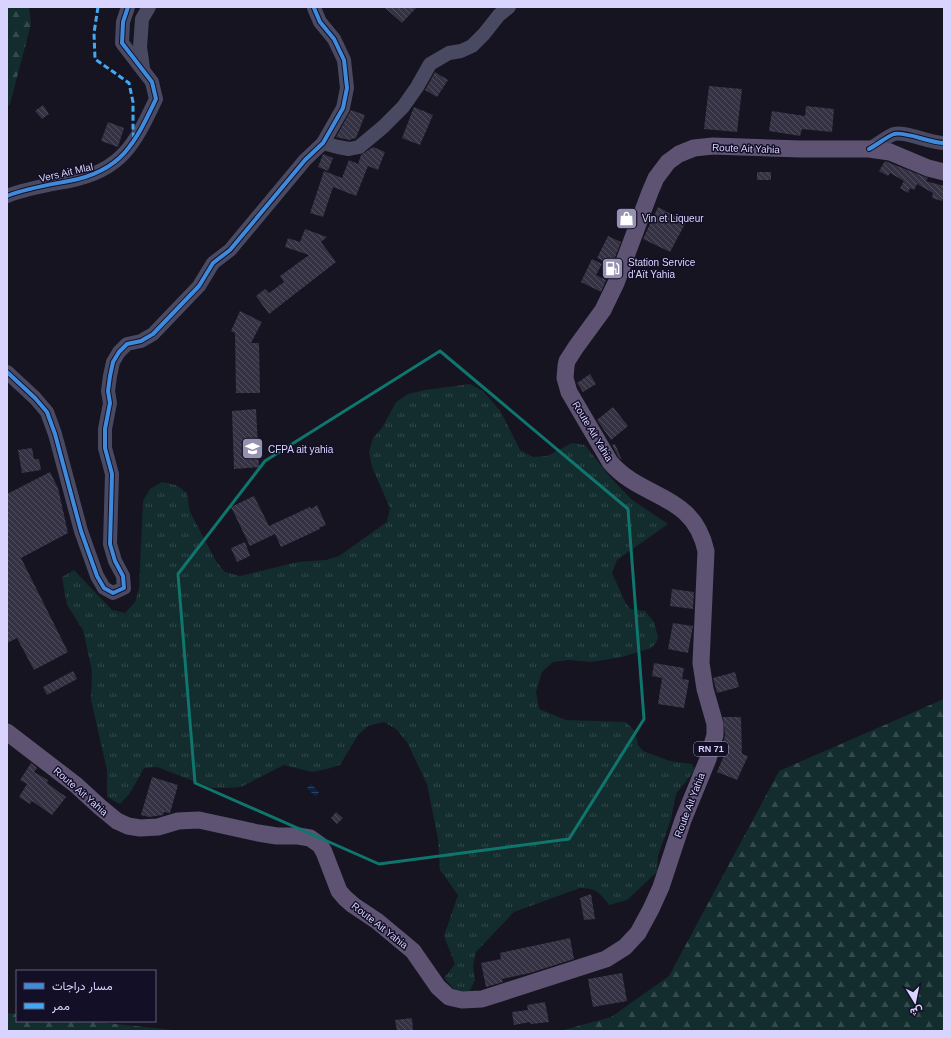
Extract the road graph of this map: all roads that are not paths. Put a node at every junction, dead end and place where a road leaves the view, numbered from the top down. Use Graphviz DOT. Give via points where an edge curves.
graph roads {
  1 [pos="128,7"];
  2 [pos="149,7"];
  3 [pos="315,7"];
  4 [pos="509,7"];
  5 [pos="143,70"];
  6 [pos="323,143"];
  7 [pos="944,143"];
  8 [pos="869,149"];
  9 [pos="944,172"];
  10 [pos="7,196"];
  11 [pos="7,372"];
  12 [pos="7,732"];
  1 -- 5 [label="street, Vers Ait Mlal" via="123,22 122,43"];
  2 -- 5 [label="street" via="142,19 140,47"];
  3 -- 6 [label="street" via="320,22 334,39 344,60 347,88 343,108"];
  4 -- 6 [label="street" via="498,15 472,46 449,53 430,64 403,107 359,147 350,149"];
  5 -- 10 [label="street, Vers Ait Mlal" via="152,82 156,99 134,142 122,157 102,171"];
  6 -- 11 [label="street" via="305,160 230,250 214,263 199,286 152,334 141,341 127,344 113,362 108,391 110,403 105,429 105,448 112,474 110,544 123,576 124,588 113,593 104,588 97,576 81,531 47,412"];
  7 -- 8 [label="street" via="895,134"];
  8 -- 9 [label="main road, Route Ait Yahia / RN 71" via="890,152"];
  8 -- 12 [label="main road, Route Ait Yahia / RN 71" via="713,146 694,148 679,154 668,162 656,178 616,283 603,310 567,361 565,378 569,392 610,462 618,471 678,506 689,516 702,535 706,551 701,663 715,724 715,735 654,904 638,933 625,947 606,959 482,999 462,1000 449,997 438,987 413,951 345,898 339,891 320,845 310,838 258,833 199,820 178,821 158,827 128,826 117,821 76,785"];
}
